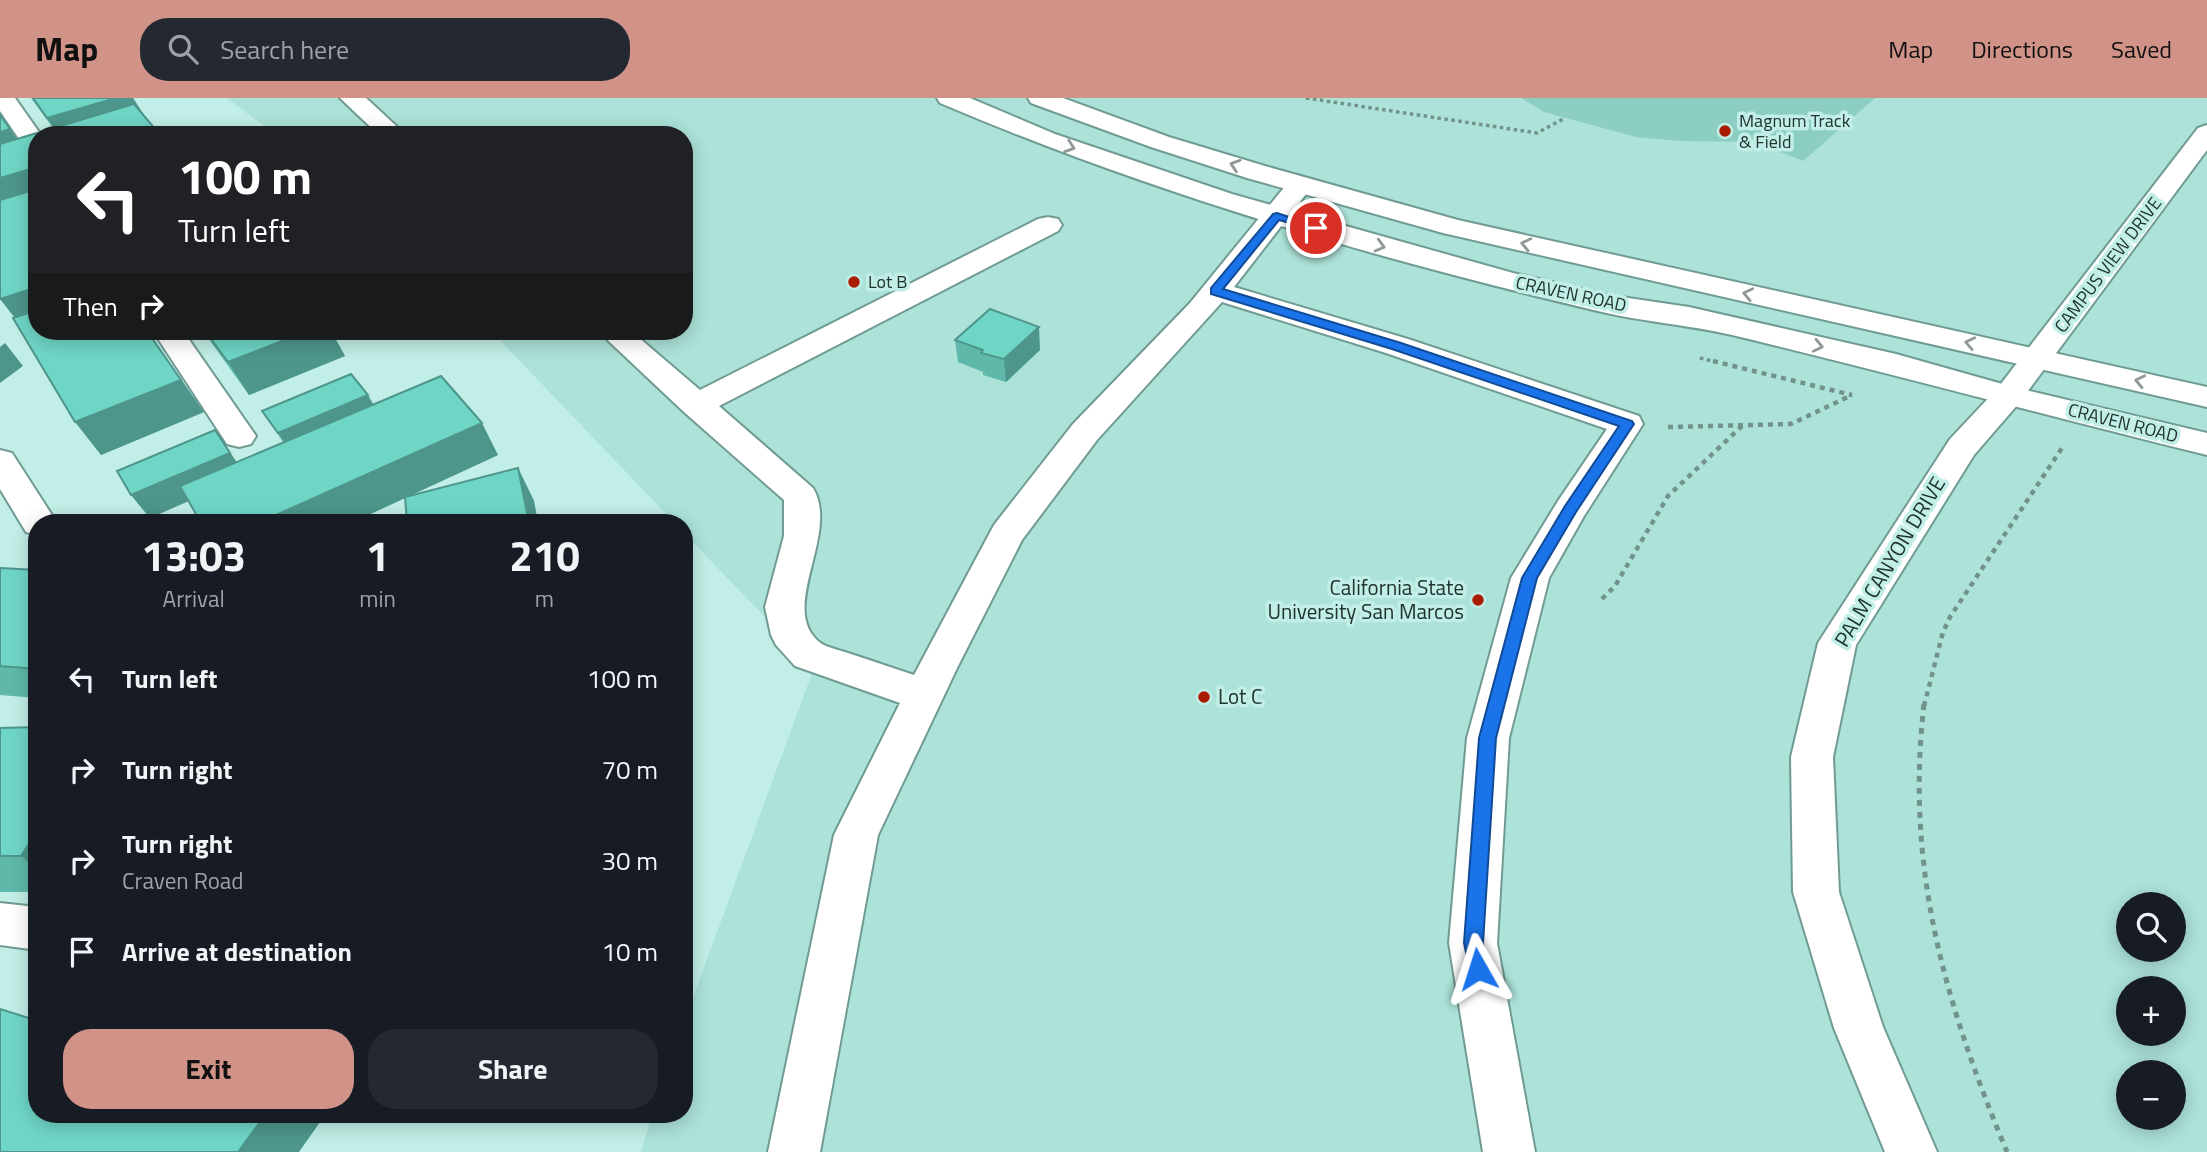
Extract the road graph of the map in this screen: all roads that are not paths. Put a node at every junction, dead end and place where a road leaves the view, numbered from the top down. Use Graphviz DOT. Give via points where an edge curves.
graph roads {
  1 [pos="3,98"];
  2 [pos="352,98"];
  3 [pos="949,98"];
  4 [pos="1040,98"];
  5 [pos="384,126"];
  6 [pos="2207,133"];
  7 [pos="28,134"];
  8 [pos="1300,185"];
  9 [pos="1277,216"];
  10 [pos="1048,225"];
  11 [pos="1216,291"];
  12 [pos="175,340"];
  13 [pos="623,340"];
  14 [pos="2037,357"];
  15 [pos="2008,396"];
  16 [pos="2207,397"];
  17 [pos="695,405"];
  18 [pos="239,436"];
  19 [pos="2207,444"];
  20 [pos="3,473"];
  21 [pos="33,514"];
  22 [pos="924,695"];
  23 [pos="0,924"];
  24 [pos="28,928"];
  25 [pos="794,1152"];
  26 [pos="1509,1152"];
  27 [pos="1911,1152"];
  1 -- 7 [label="main road"];
  2 -- 5 [label="main road"];
  3 -- 9 [label="main road, CRAVEN ROAD, one-way" via="1046,139"];
  8 -- 4 [label="main road, CRAVEN ROAD, one-way" via="1160,142"];
  6 -- 14 [label="main road, CAMPUS VIEW DRIVE"];
  8 -- 9 [label="main road"];
  14 -- 8 [label="main road, CRAVEN ROAD, one-way" via="1473,232"];
  9 -- 11 [label="main road"];
  9 -- 15 [label="main road, CRAVEN ROAD, one-way" via="1507,280 1608,304 1689,316"];
  10 -- 17 [label="main road"];
  11 -- 22 [label="main road" via="1085,432 1007,534"];
  11 -- 26 [label="main road" via="1408,349 1627,424 1530,578 1488,738 1473,943"];
  12 -- 18 [label="main road"];
  13 -- 17 [label="main road"];
  14 -- 15 [label="main road, CAMPUS VIEW DRIVE"];
  16 -- 14 [label="main road, CRAVEN ROAD, one-way"];
  15 -- 19 [label="main road, CRAVEN ROAD"];
  15 -- 27 [label="main road, PALM CANYON DRIVE" via="1962,447 1837,643 1812,757 1816,892 1859,1028"];
  17 -- 22 [label="main road" via="801,496 802,536 784,607 789,635 810,655"];
  20 -- 21 [label="main road"];
  22 -- 25 [label="main road" via="856,835"];
  23 -- 24 [label="main road"];
}
